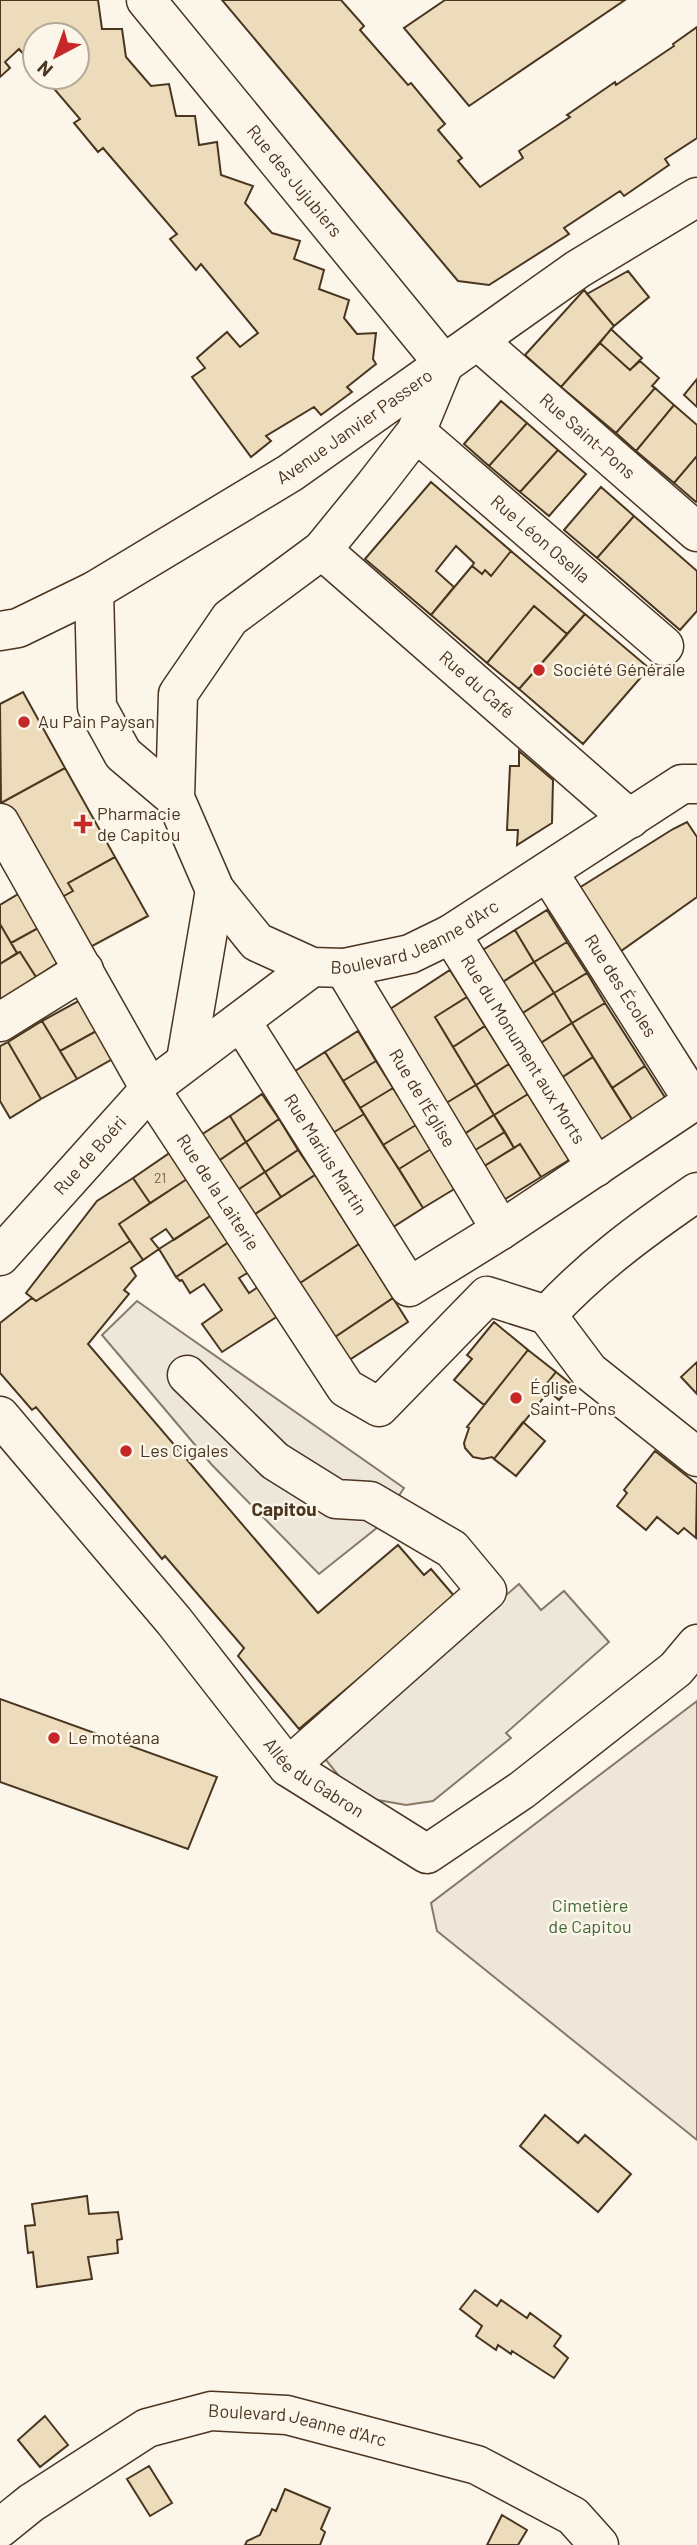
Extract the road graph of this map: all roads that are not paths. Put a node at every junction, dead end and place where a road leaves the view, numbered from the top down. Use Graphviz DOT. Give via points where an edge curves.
graph roads {
  1 [pos="146,0"];
  2 [pos="697,198"];
  3 [pos="478,341"];
  4 [pos="444,364"];
  5 [pos="416,432"];
  6 [pos="697,531"];
  7 [pos="322,550"];
  8 [pos="94,591"];
  9 [pos="0,631"];
  10 [pos="664,646"];
  11 [pos="697,784"];
  12 [pos="175,798"];
  13 [pos="630,819"];
  14 [pos="0,823"];
  15 [pos="548,872"];
  16 [pos="12,873"];
  17 [pos="215,890"];
  18 [pos="451,934"];
  19 [pos="328,967"];
  20 [pos="85,970"];
  21 [pos="240,1021"];
  22 [pos="0,1022"];
  23 [pos="186,1060"];
  24 [pos="150,1089"];
  25 [pos="695,1100"];
  26 [pos="596,1167"];
  27 [pos="697,1192"];
  28 [pos="501,1230"];
  29 [pos="0,1256"];
  30 [pos="547,1315"];
  31 [pos="187,1375"];
  32 [pos="0,1416"];
  33 [pos="697,1457"];
  34 [pos="697,1644"];
  35 [pos="288,1767"];
  36 [pos="0,2528"];
  37 [pos="599,2545"];
  1 -- 4 [label="street, Rue des Jujubiers"];
  2 -- 3 [label="street, Avenue Janvier Passero" via="578,269"];
  3 -- 4 [label="street, Avenue Janvier Passero"];
  3 -- 6 [label="street, Rue Saint-Pons"];
  4 -- 5 [label="street, Boulevard Jeanne d'Arc"];
  4 -- 8 [label="street, Avenue Janvier Passero" via="290,474"];
  5 -- 7 [label="street, Boulevard Jeanne d'Arc"];
  5 -- 10 [label="street, Rue Léon Osella"];
  7 -- 12 [label="street, Boulevard Jeanne d'Arc" via="230,618 178,694"];
  7 -- 13 [label="street, Rue du Café"];
  8 -- 9 [label="street, Avenue Janvier Passero" via="18,628"];
  8 -- 12 [label="street" via="97,707 123,754"];
  11 -- 13 [label="street, Boulevard Jeanne d'Arc" via="681,784"];
  12 -- 17 [label="street, Boulevard Jeanne d'Arc"];
  13 -- 15 [label="street, Boulevard Jeanne d'Arc"];
  14 -- 16 [label="street, Rue de la Laiterie"];
  15 -- 18 [label="street, Boulevard Jeanne d'Arc"];
  15 -- 25 [label="street, Rue des Écoles"];
  16 -- 20 [label="street, Rue de la Laiterie"];
  17 -- 19 [label="street, Boulevard Jeanne d'Arc" via="257,942"];
  17 -- 23 [label="street"];
  18 -- 19 [label="street, Boulevard Jeanne d'Arc" via="411,954"];
  18 -- 26 [label="street, Rue du Monument aux Morts"];
  19 -- 21 [label="street, Rue de Boéri"];
  19 -- 28 [label="street, Rue de l'Église"];
  20 -- 22 [label="street"];
  20 -- 24 [label="street, Rue de la Laiterie"];
  21 -- 23 [label="street, Rue de Boéri"];
  21 -- 28 [label="street, Rue Marius Martin" via="409,1287"];
  23 -- 24 [label="street, Rue de Boéri"];
  24 -- 29 [label="street, Rue de Boéri"];
  24 -- 30 [label="street, Rue de la Laiterie" via="346,1388 379,1407 487,1296"];
  25 -- 26 [label="street"];
  26 -- 28 [label="street"];
  27 -- 30 [label="street" via="638,1233"];
  30 -- 33 [label="street" via="589,1371"];
  31 -- 35 [label="street" via="275,1461 336,1499 370,1501 452,1549 487,1591"];
  32 -- 35 [label="street, Allée du Gabron" via="174,1621"];
  34 -- 35 [label="street, Allée du Gabron" via="676,1669 533,1782 427,1854"];
  36 -- 37 [label="street, Boulevard Jeanne d'Arc" via="147,2428 211,2411 287,2415 477,2465 573,2516"];
}
